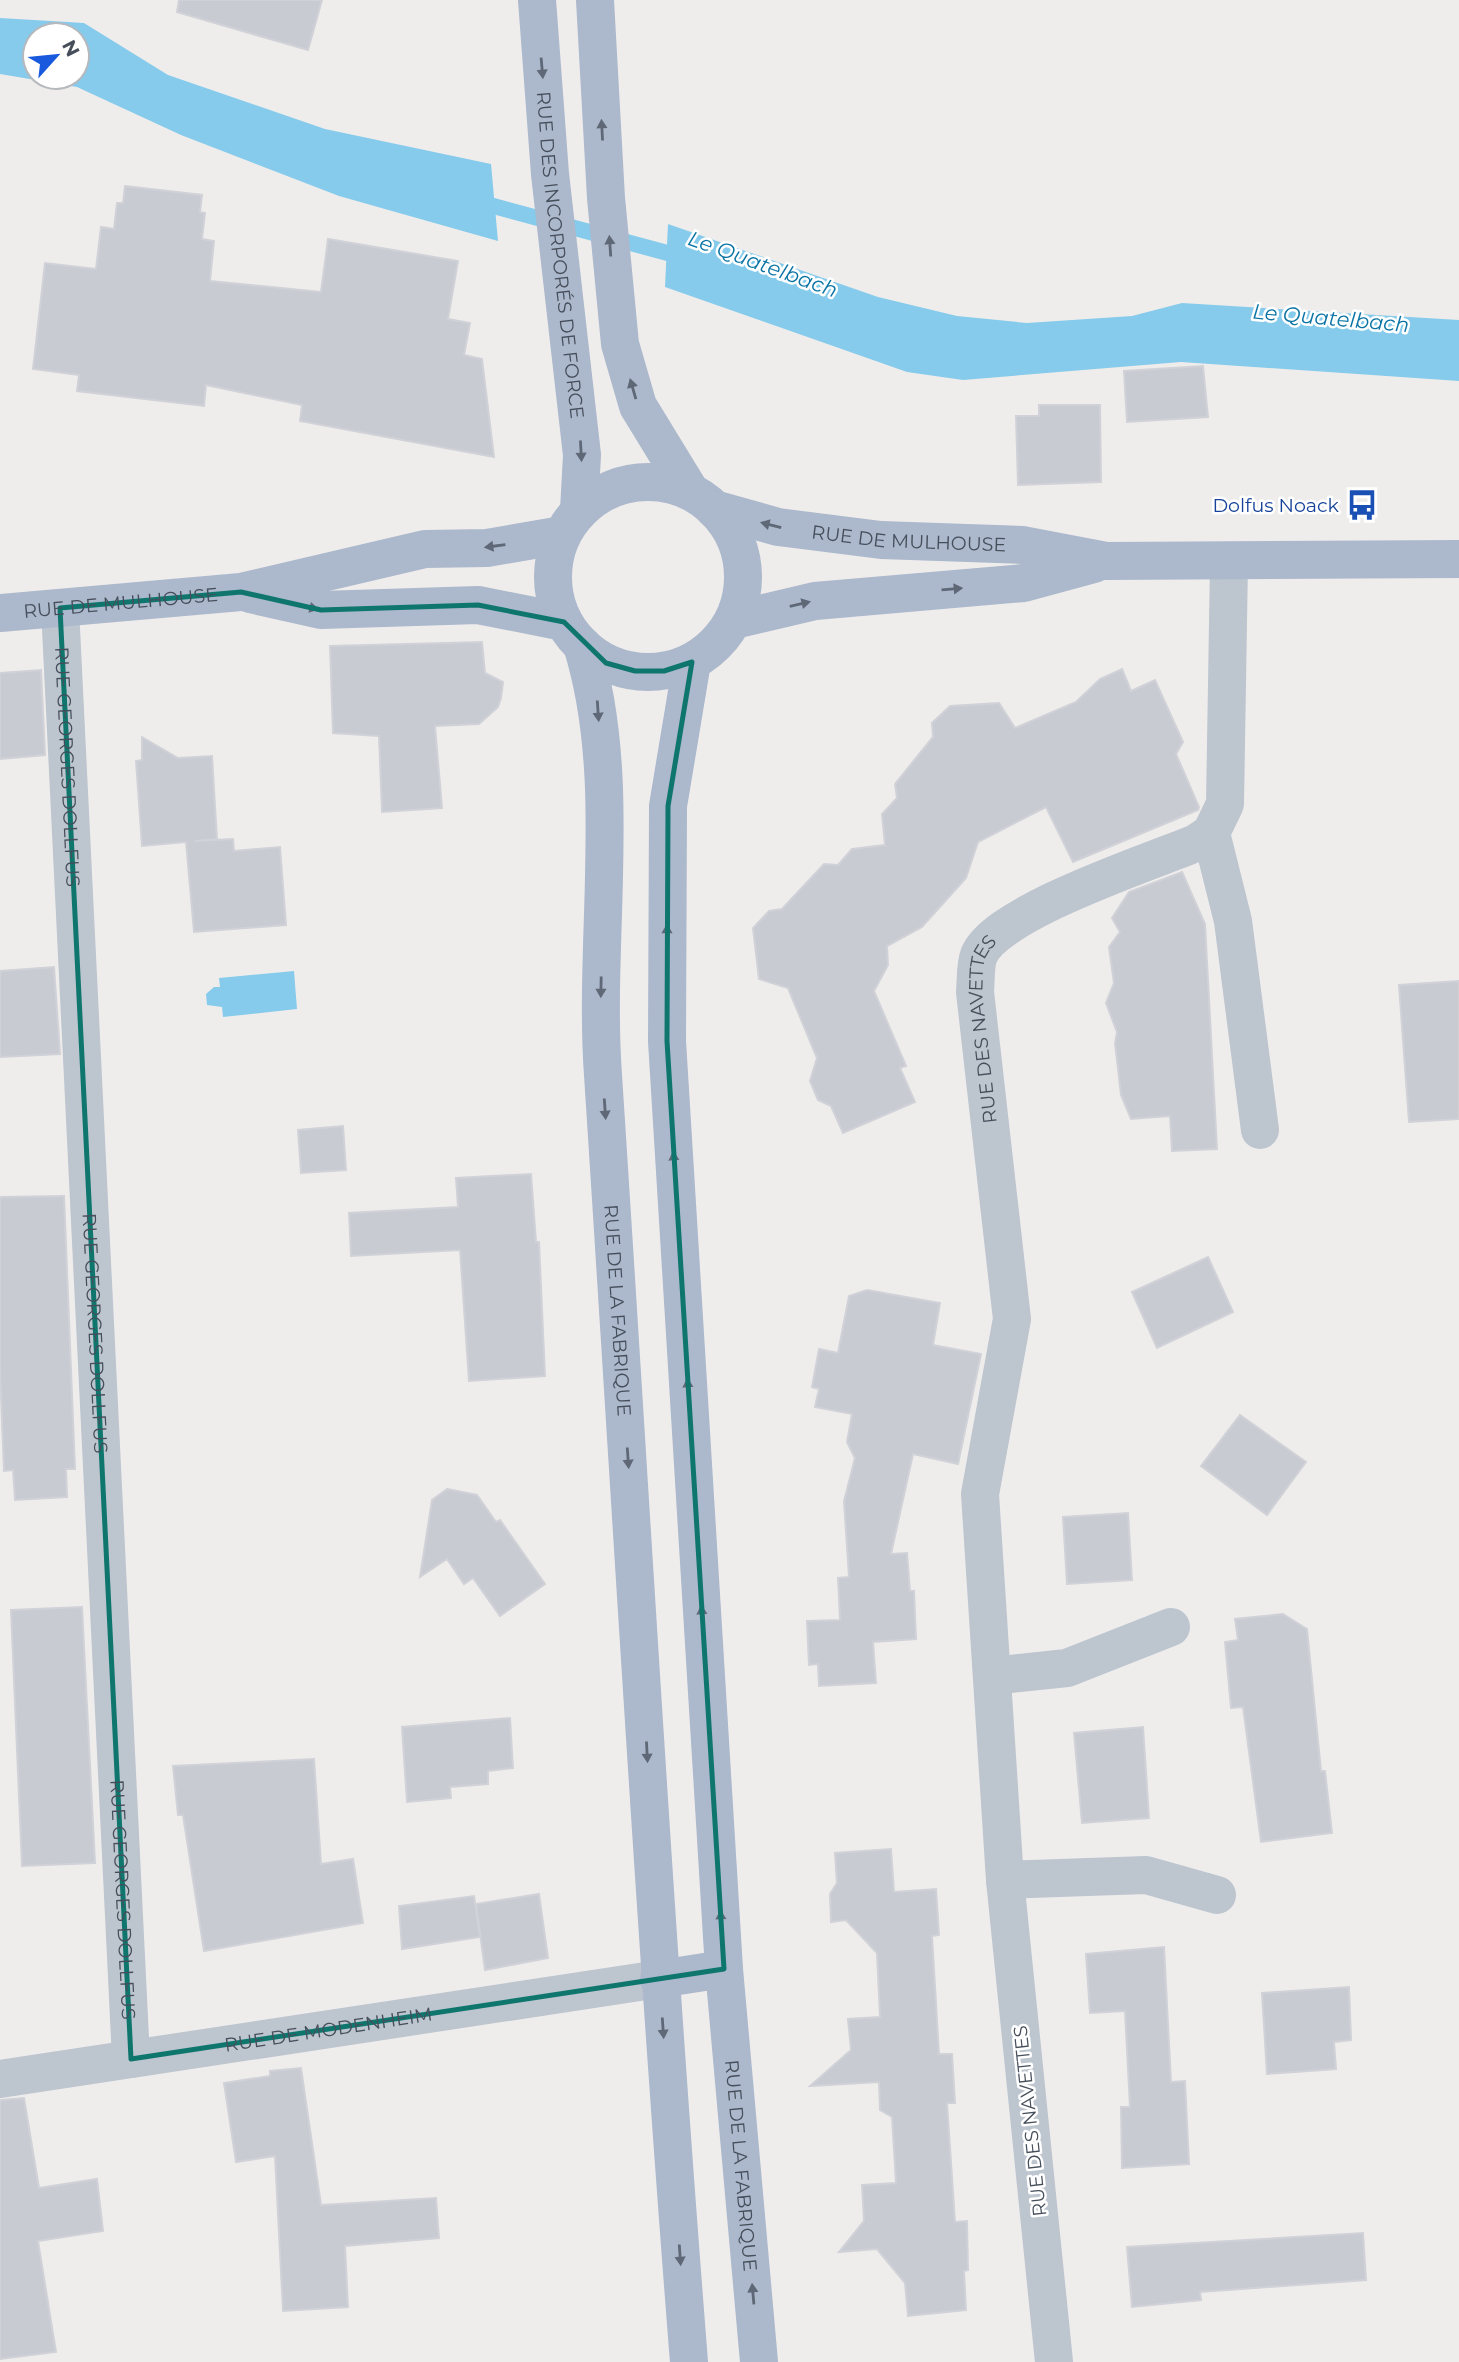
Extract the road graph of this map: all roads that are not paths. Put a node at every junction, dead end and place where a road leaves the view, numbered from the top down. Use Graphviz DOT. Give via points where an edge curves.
graph roads {
  1 [pos="537,0"];
  2 [pos="595,0"];
  3 [pos="702,500"];
  4 [pos="571,523"];
  5 [pos="1459,559"];
  6 [pos="1106,561"];
  7 [pos="1229,563"];
  8 [pos="241,592"];
  9 [pos="60,608"];
  10 [pos="0,613"];
  11 [pos="734,620"];
  12 [pos="573,633"];
  13 [pos="692,662"];
  14 [pos="1211,833"];
  15 [pos="1260,1130"];
  16 [pos="1171,1627"];
  17 [pos="992,1676"];
  18 [pos="1005,1880"];
  19 [pos="1217,1895"];
  20 [pos="724,1969"];
  21 [pos="659,1979"];
  22 [pos="131,2059"];
  23 [pos="0,2079"];
  24 [pos="688,2362"];
  25 [pos="759,2362"];
  26 [pos="1054,2362"];
  1 -- 4 [label="main road, RUE DES INCORPORÉS DE FORCE, one-way" via="550,174 582,455"];
  3 -- 2 [label="main road, one-way" via="638,406 620,344"];
  3 -- 4 [label="main road" via="662,482 632,483 604,492"];
  6 -- 3 [label="main road, RUE DE MULHOUSE, one-way" via="1021,545 881,540 791,529"];
  3 -- 11 [label="main road" via="732,533 742,561 742,591"];
  4 -- 8 [label="main road, RUE DE MULHOUSE, one-way" via="486,548 425,549"];
  4 -- 12 [label="main road" via="554,563 554,593"];
  5 -- 7 [label="main road, RUE DE MULHOUSE"];
  6 -- 7 [label="main road, RUE DE MULHOUSE"];
  11 -- 6 [label="main road, RUE DE MULHOUSE, one-way" via="815,601 1024,583"];
  7 -- 14 [label="street" via="1225,804"];
  8 -- 9 [label="main road, RUE DE MULHOUSE"];
  8 -- 12 [label="main road, RUE DE MULHOUSE, one-way" via="321,610 478,605"];
  9 -- 10 [label="main road, RUE DE MULHOUSE"];
  9 -- 22 [label="street, RUE GEORGES DOLLFUS"];
  11 -- 13 [label="main road" via="717,644"];
  12 -- 13 [label="main road" via="606,663 635,671 664,671"];
  12 -- 21 [label="main road, RUE DE LA FABRIQUE, one-way" via="596,691 603,800 600,1041"];
  20 -- 13 [label="main road, RUE DE LA FABRIQUE, one-way" via="667,1041 668,806"];
  14 -- 15 [label="street" via="1233,921"];
  14 -- 17 [label="street, RUE DES NAVETTES" via="1024,916 1000,929 979,955 975,992 1012,1319 980,1494"];
  16 -- 17 [label="street" via="1067,1668"];
  17 -- 18 [label="street, RUE DES NAVETTES"];
  18 -- 19 [label="street" via="1146,1875"];
  18 -- 26 [label="street, RUE DES NAVETTES"];
  20 -- 21 [label="main road"];
  25 -- 20 [label="main road, RUE DE LA FABRIQUE, one-way"];
  21 -- 22 [label="street, RUE DE MODENHEIM"];
  21 -- 24 [label="main road, RUE DE LA FABRIQUE, one-way"];
  22 -- 23 [label="street, RUE DE MODENHEIM"];
}
